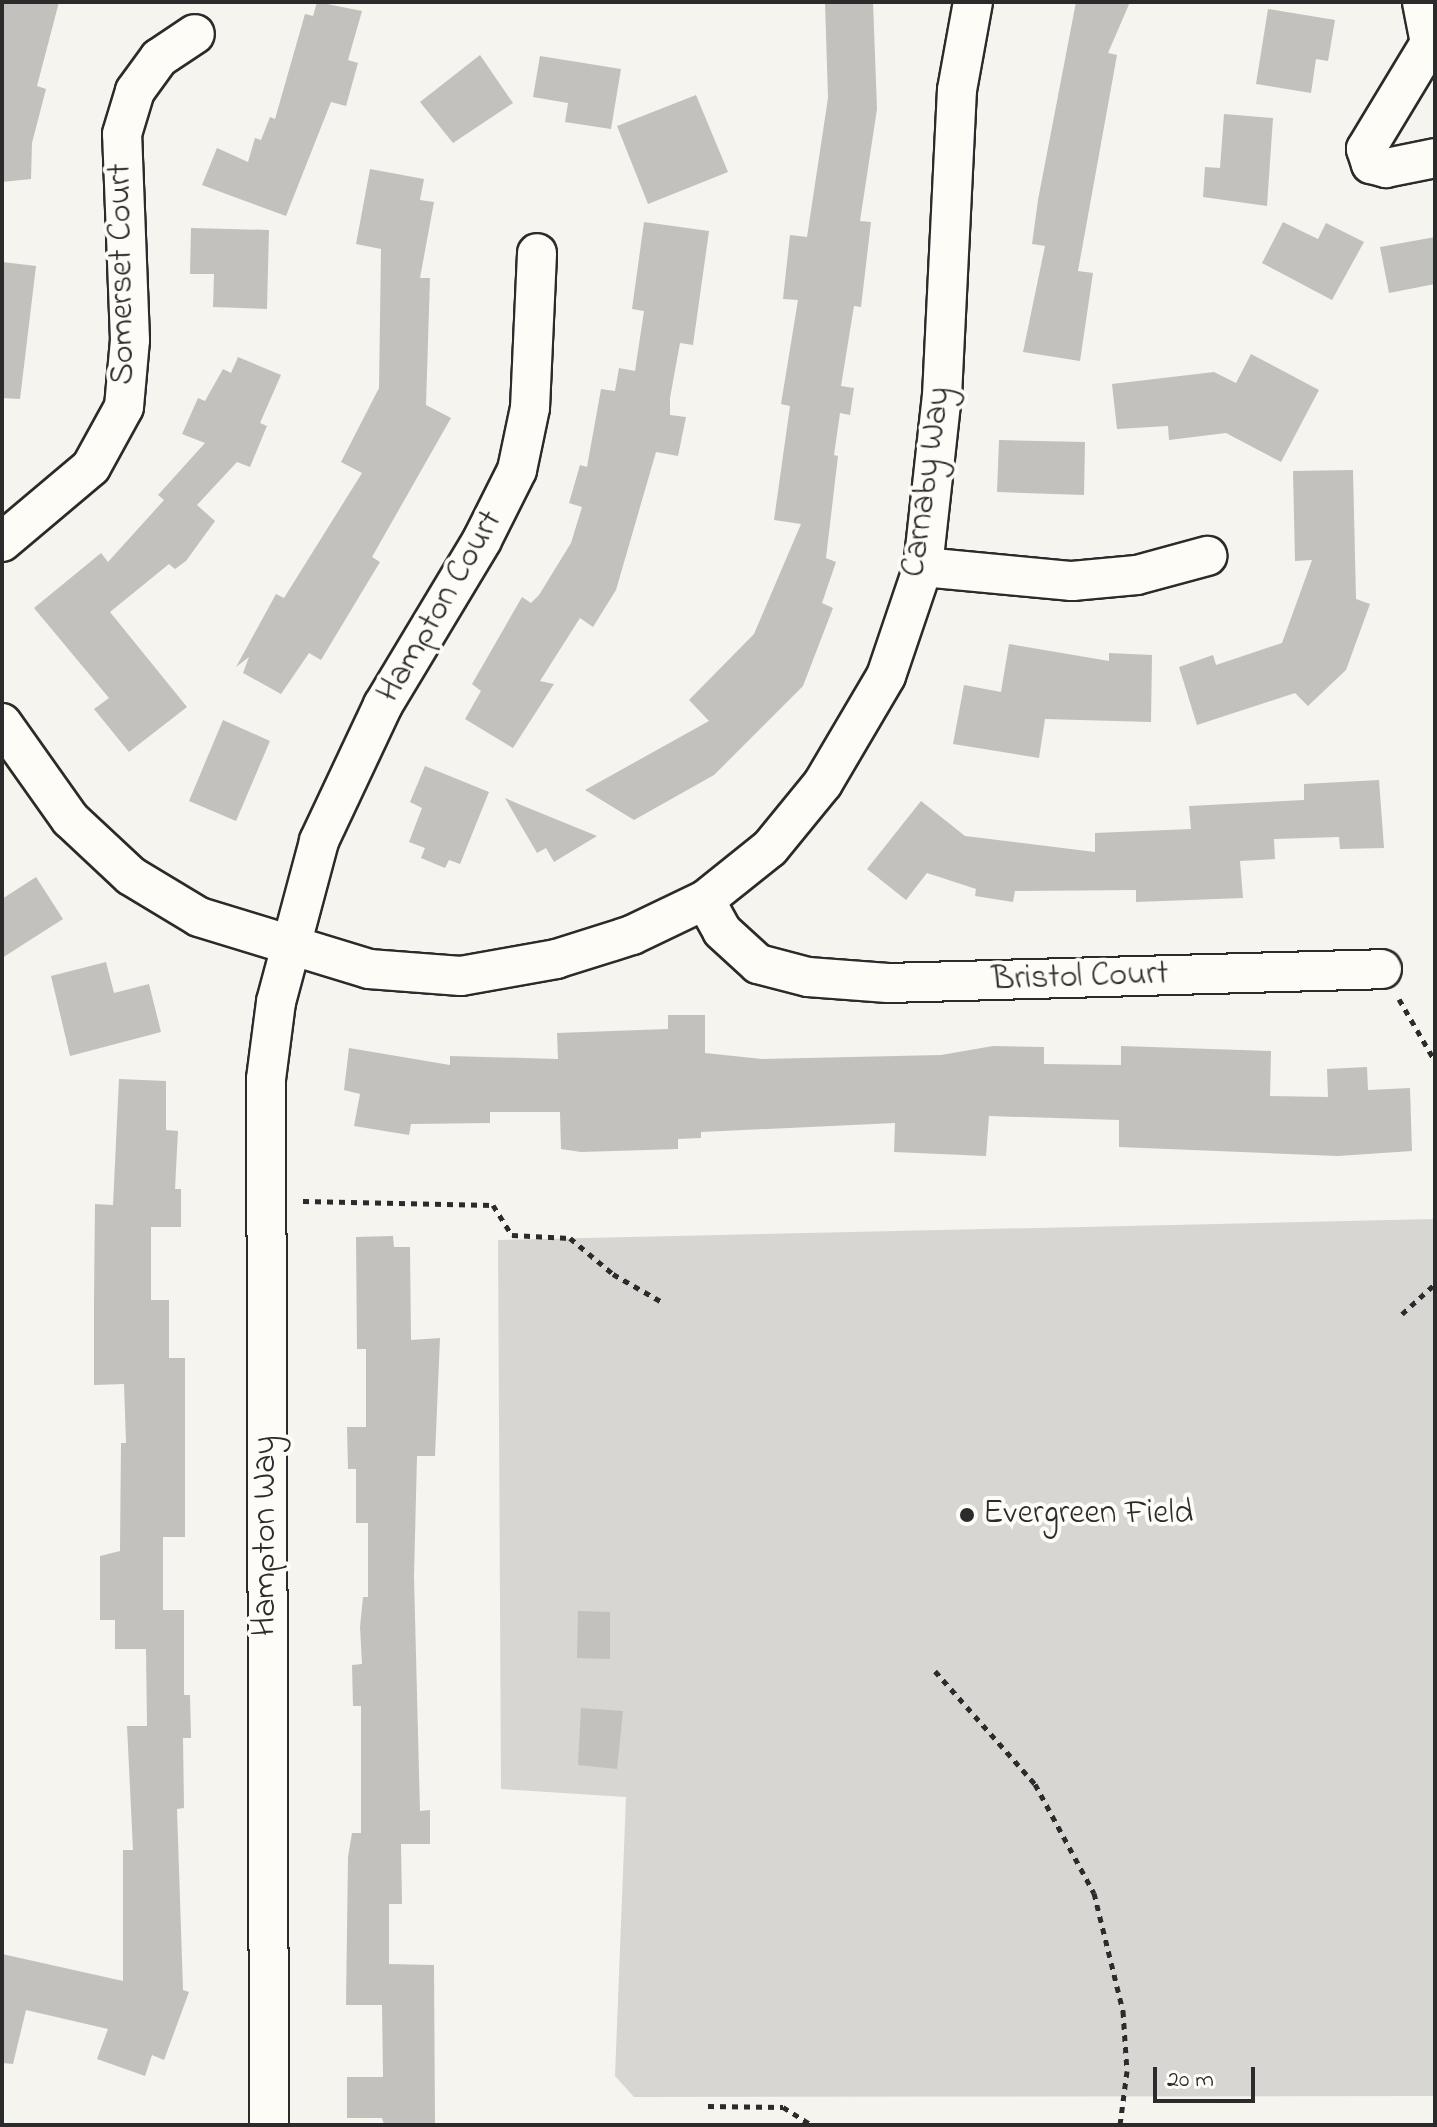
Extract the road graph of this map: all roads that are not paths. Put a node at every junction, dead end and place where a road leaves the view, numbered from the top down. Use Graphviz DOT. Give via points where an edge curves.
graph roads {
  1 [pos="973,2"];
  2 [pos="1422,2"];
  3 [pos="195,34"];
  4 [pos="1433,44"];
  5 [pos="1435,158"];
  6 [pos="537,253"];
  7 [pos="2,542"];
  8 [pos="1207,556"];
  9 [pos="923,567"];
  10 [pos="2,723"];
  11 [pos="705,900"];
  12 [pos="287,948"];
  13 [pos="1382,969"];
  14 [pos="269,2125"];
  1 -- 9 [label="street, Carnaby Way" via="957,90 942,396"];
  2 -- 4 [label="street"];
  3 -- 7 [label="street, Somerset Court" via="159,58 135,91 122,134 130,340 124,407 91,467"];
  4 -- 5 [label="street" via="1366,149 1371,164 1386,168"];
  6 -- 12 [label="street, Hampton Court" via="530,408 517,470 482,540 383,705 319,841"];
  8 -- 9 [label="street" via="1137,575 1072,581"];
  9 -- 11 [label="street, Carnaby Way" via="886,676 823,783 770,848"];
  10 -- 12 [label="street, Carnaby Way" via="70,819 131,876 199,917"];
  11 -- 12 [label="street, Carnaby Way" via="632,935 556,959 461,976 369,969"];
  11 -- 13 [label="street, Bristol Court" via="722,931 758,964 808,977 888,983"];
  12 -- 14 [label="street, Hampton Way" via="266,1079"];
}
